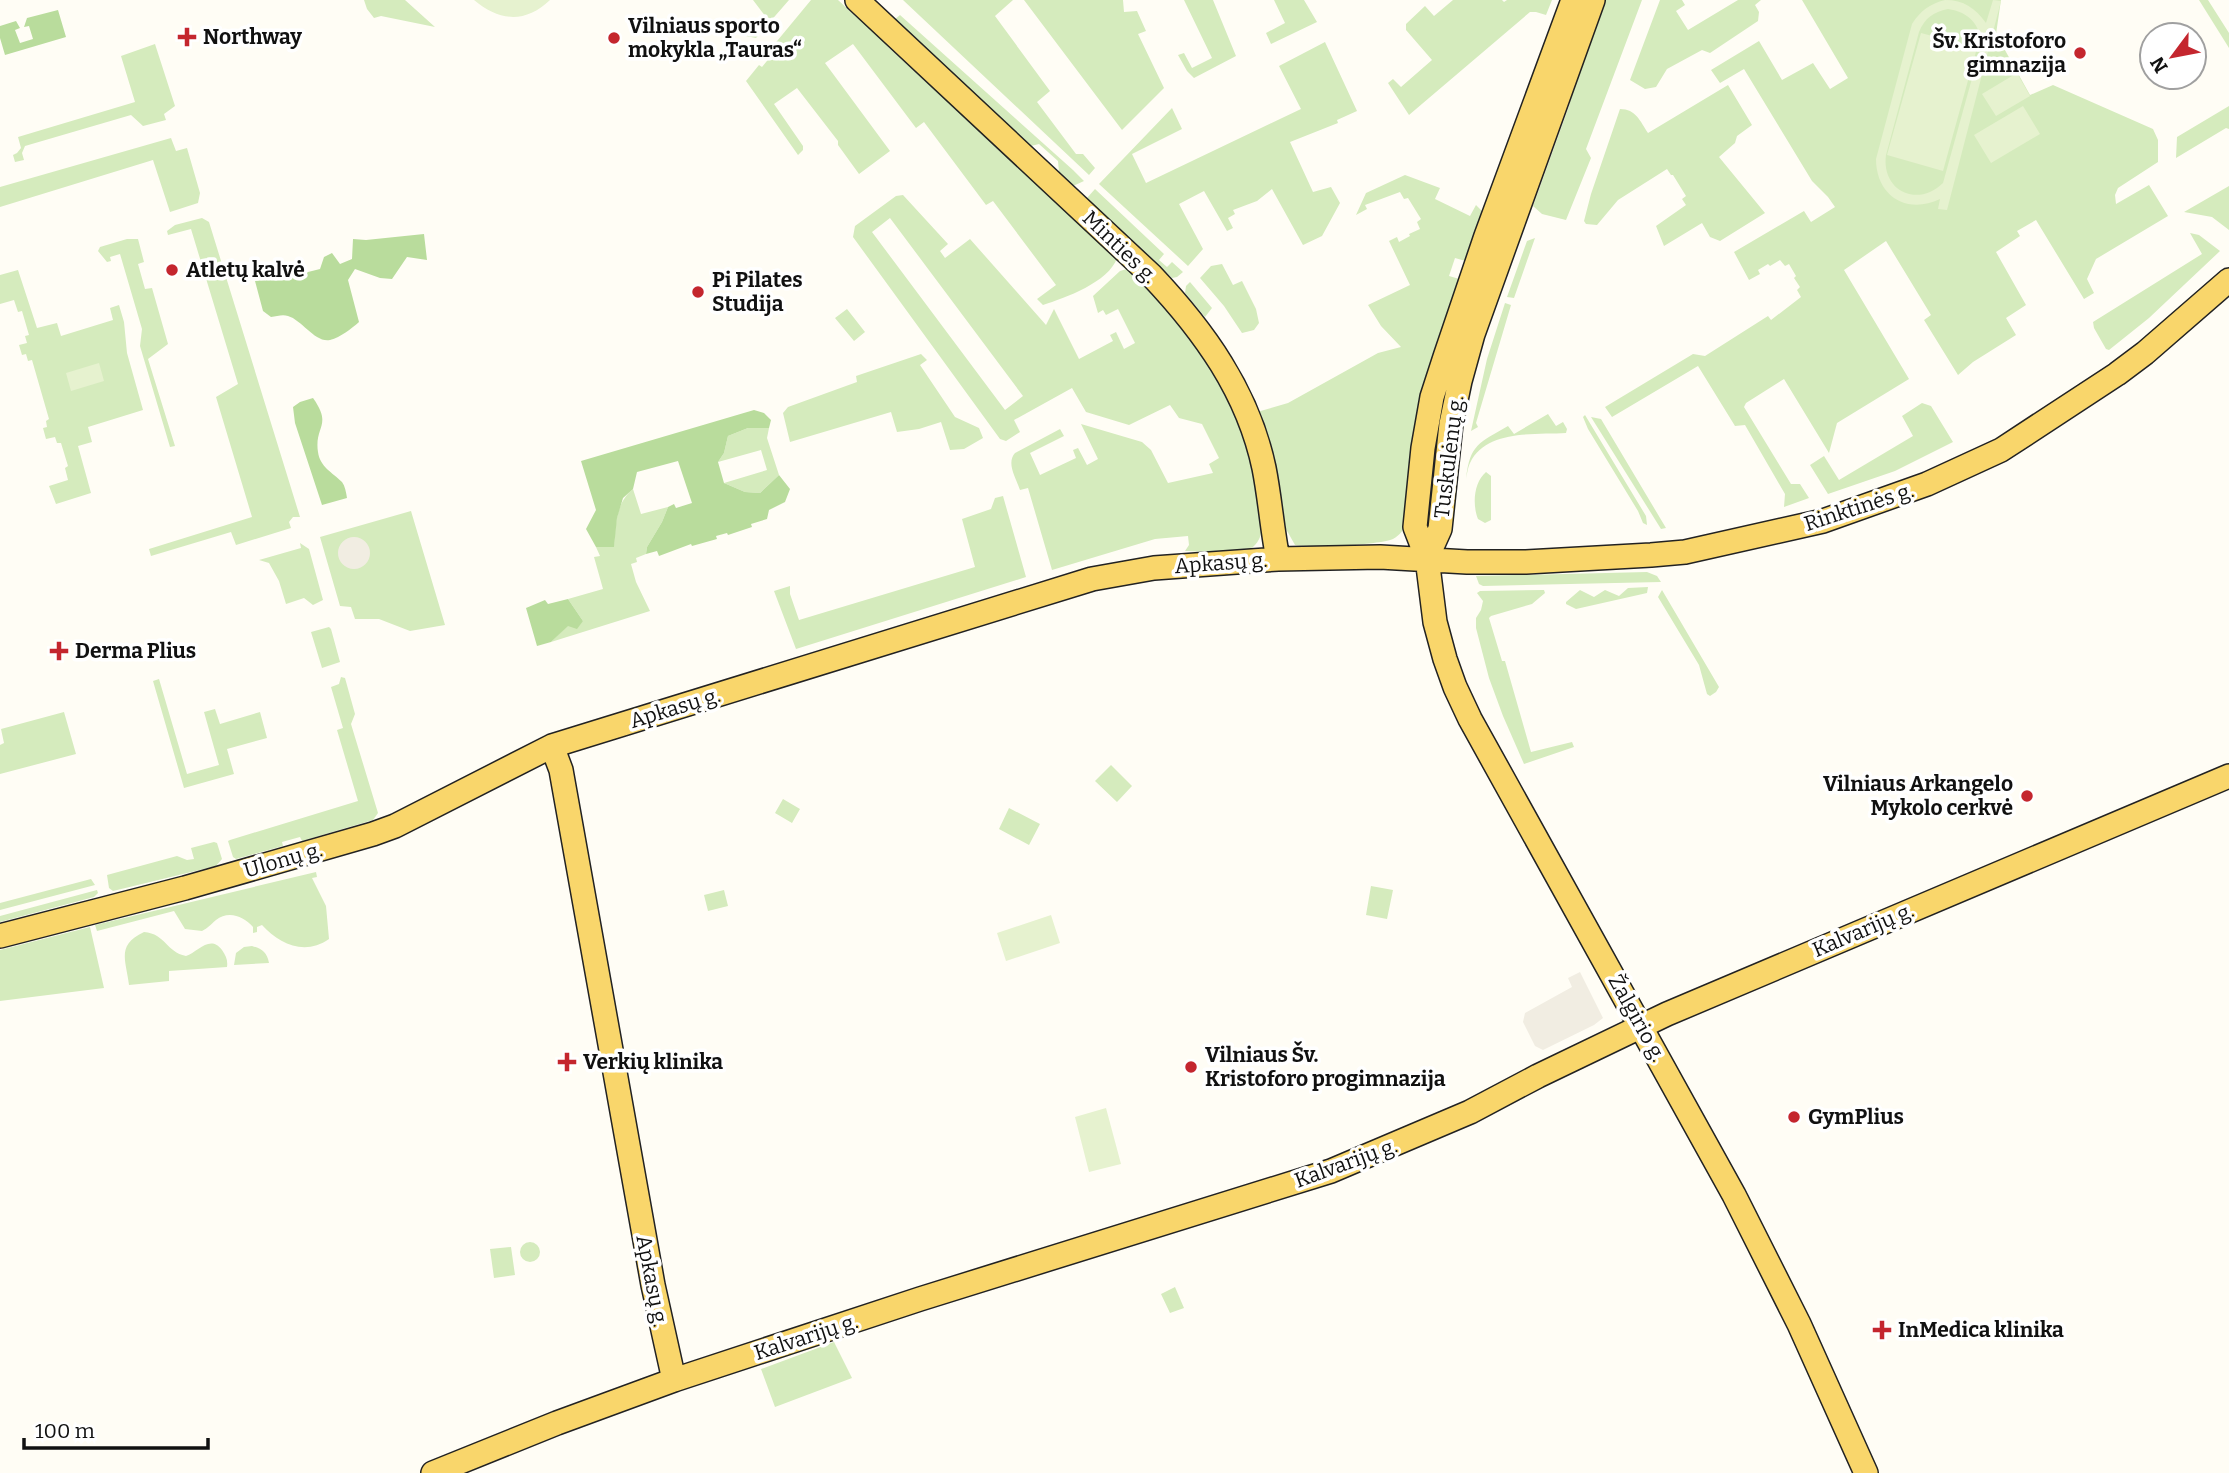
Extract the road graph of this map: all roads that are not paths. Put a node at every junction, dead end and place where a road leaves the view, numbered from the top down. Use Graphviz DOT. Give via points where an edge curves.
graph roads {
  1 [pos="857,0"];
  2 [pos="1573,0"];
  3 [pos="1593,0"];
  4 [pos="2229,280"];
  5 [pos="1427,558"];
  6 [pos="1278,559"];
  7 [pos="552,746"];
  8 [pos="2229,776"];
  9 [pos="0,936"];
  10 [pos="1641,1026"];
  11 [pos="674,1380"];
  12 [pos="433,1473"];
  13 [pos="1866,1473"];
  1 -- 6 [label="main road, Minties g." via="1129,254 1210,343 1253,428"];
  2 -- 5 [label="main road, Tuskulėnų g." via="1432,397 1415,527"];
  3 -- 5 [label="main road, Tuskulėnų g." via="1473,334 1451,424 1440,529"];
  4 -- 5 [label="main road, Rinktinės g." via="2117,374 2001,450 1927,485 1854,511 1685,552 1526,562"];
  5 -- 6 [label="main road, Apkasų g."];
  5 -- 10 [label="main road, Žalgirio g." via="1434,622 1455,687"];
  6 -- 7 [label="main road, Apkasų g." via="1154,568 1092,579"];
  7 -- 9 [label="main road, Ulonų g." via="373,834"];
  7 -- 11 [label="main road, Apkasų g." via="561,770"];
  8 -- 10 [label="main road, Kalvarijų g."];
  10 -- 11 [label="main road, Kalvarijų g." via="1470,1112 1331,1171"];
  10 -- 13 [label="main road, Žalgirio g." via="1766,1257"];
  11 -- 12 [label="main road, Kalvarijų g."];
}
